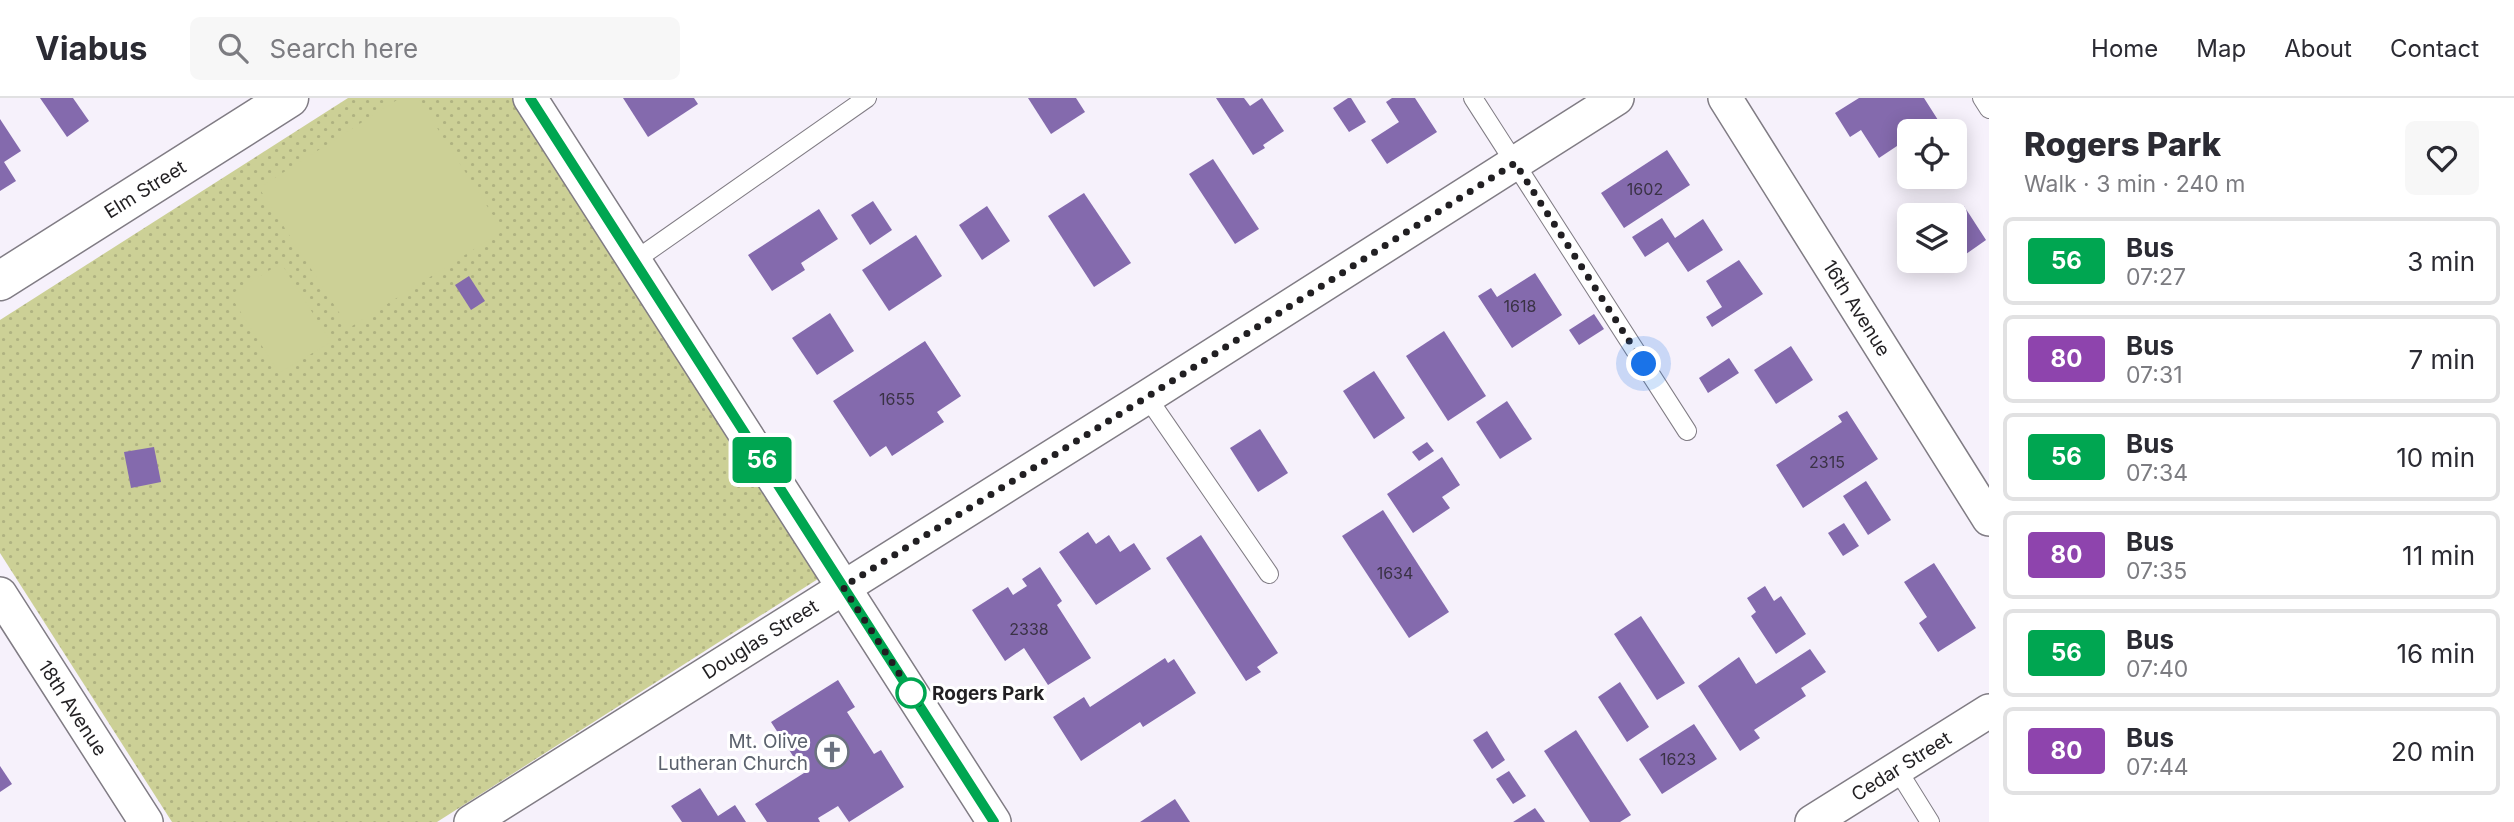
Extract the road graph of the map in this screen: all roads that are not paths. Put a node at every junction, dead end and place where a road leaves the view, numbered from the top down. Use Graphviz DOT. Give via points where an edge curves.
graph roads {
  1 [pos="289,98"];
  2 [pos="530,98"];
  3 [pos="867,98"];
  4 [pos="1473,98"];
  5 [pos="1617,98"];
  6 [pos="1725,98"];
  7 [pos="1982,98"];
  8 [pos="1989,109"];
  9 [pos="1515,163"];
  10 [pos="634,261"];
  11 [pos="0,281"];
  12 [pos="1147,397"];
  13 [pos="1687,431"];
  14 [pos="1989,519"];
  15 [pos="1269,573"];
  16 [pos="843,587"];
  17 [pos="0,594"];
  18 [pos="1989,711"];
  19 [pos="1896,769"];
  20 [pos="146,822"];
  21 [pos="471,822"];
  22 [pos="994,822"];
  23 [pos="1812,822"];
  24 [pos="1930,822"];
  1 -- 11 [label="street, Elm Street"];
  2 -- 10 [label="street"];
  3 -- 10 [label="lane"];
  4 -- 9 [label="lane"];
  5 -- 9 [label="street, Douglas Street"];
  6 -- 14 [label="street, 16th Avenue"];
  7 -- 8 [label="lane"];
  9 -- 12 [label="street, Douglas Street"];
  9 -- 13 [label="lane"];
  10 -- 16 [label="street"];
  12 -- 15 [label="lane"];
  12 -- 16 [label="street, Douglas Street"];
  16 -- 21 [label="street, Douglas Street"];
  16 -- 22 [label="street"];
  17 -- 20 [label="street, 18th Avenue"];
  18 -- 19 [label="street, Cedar Street"];
  19 -- 23 [label="street, Cedar Street"];
  19 -- 24 [label="lane"];
}
